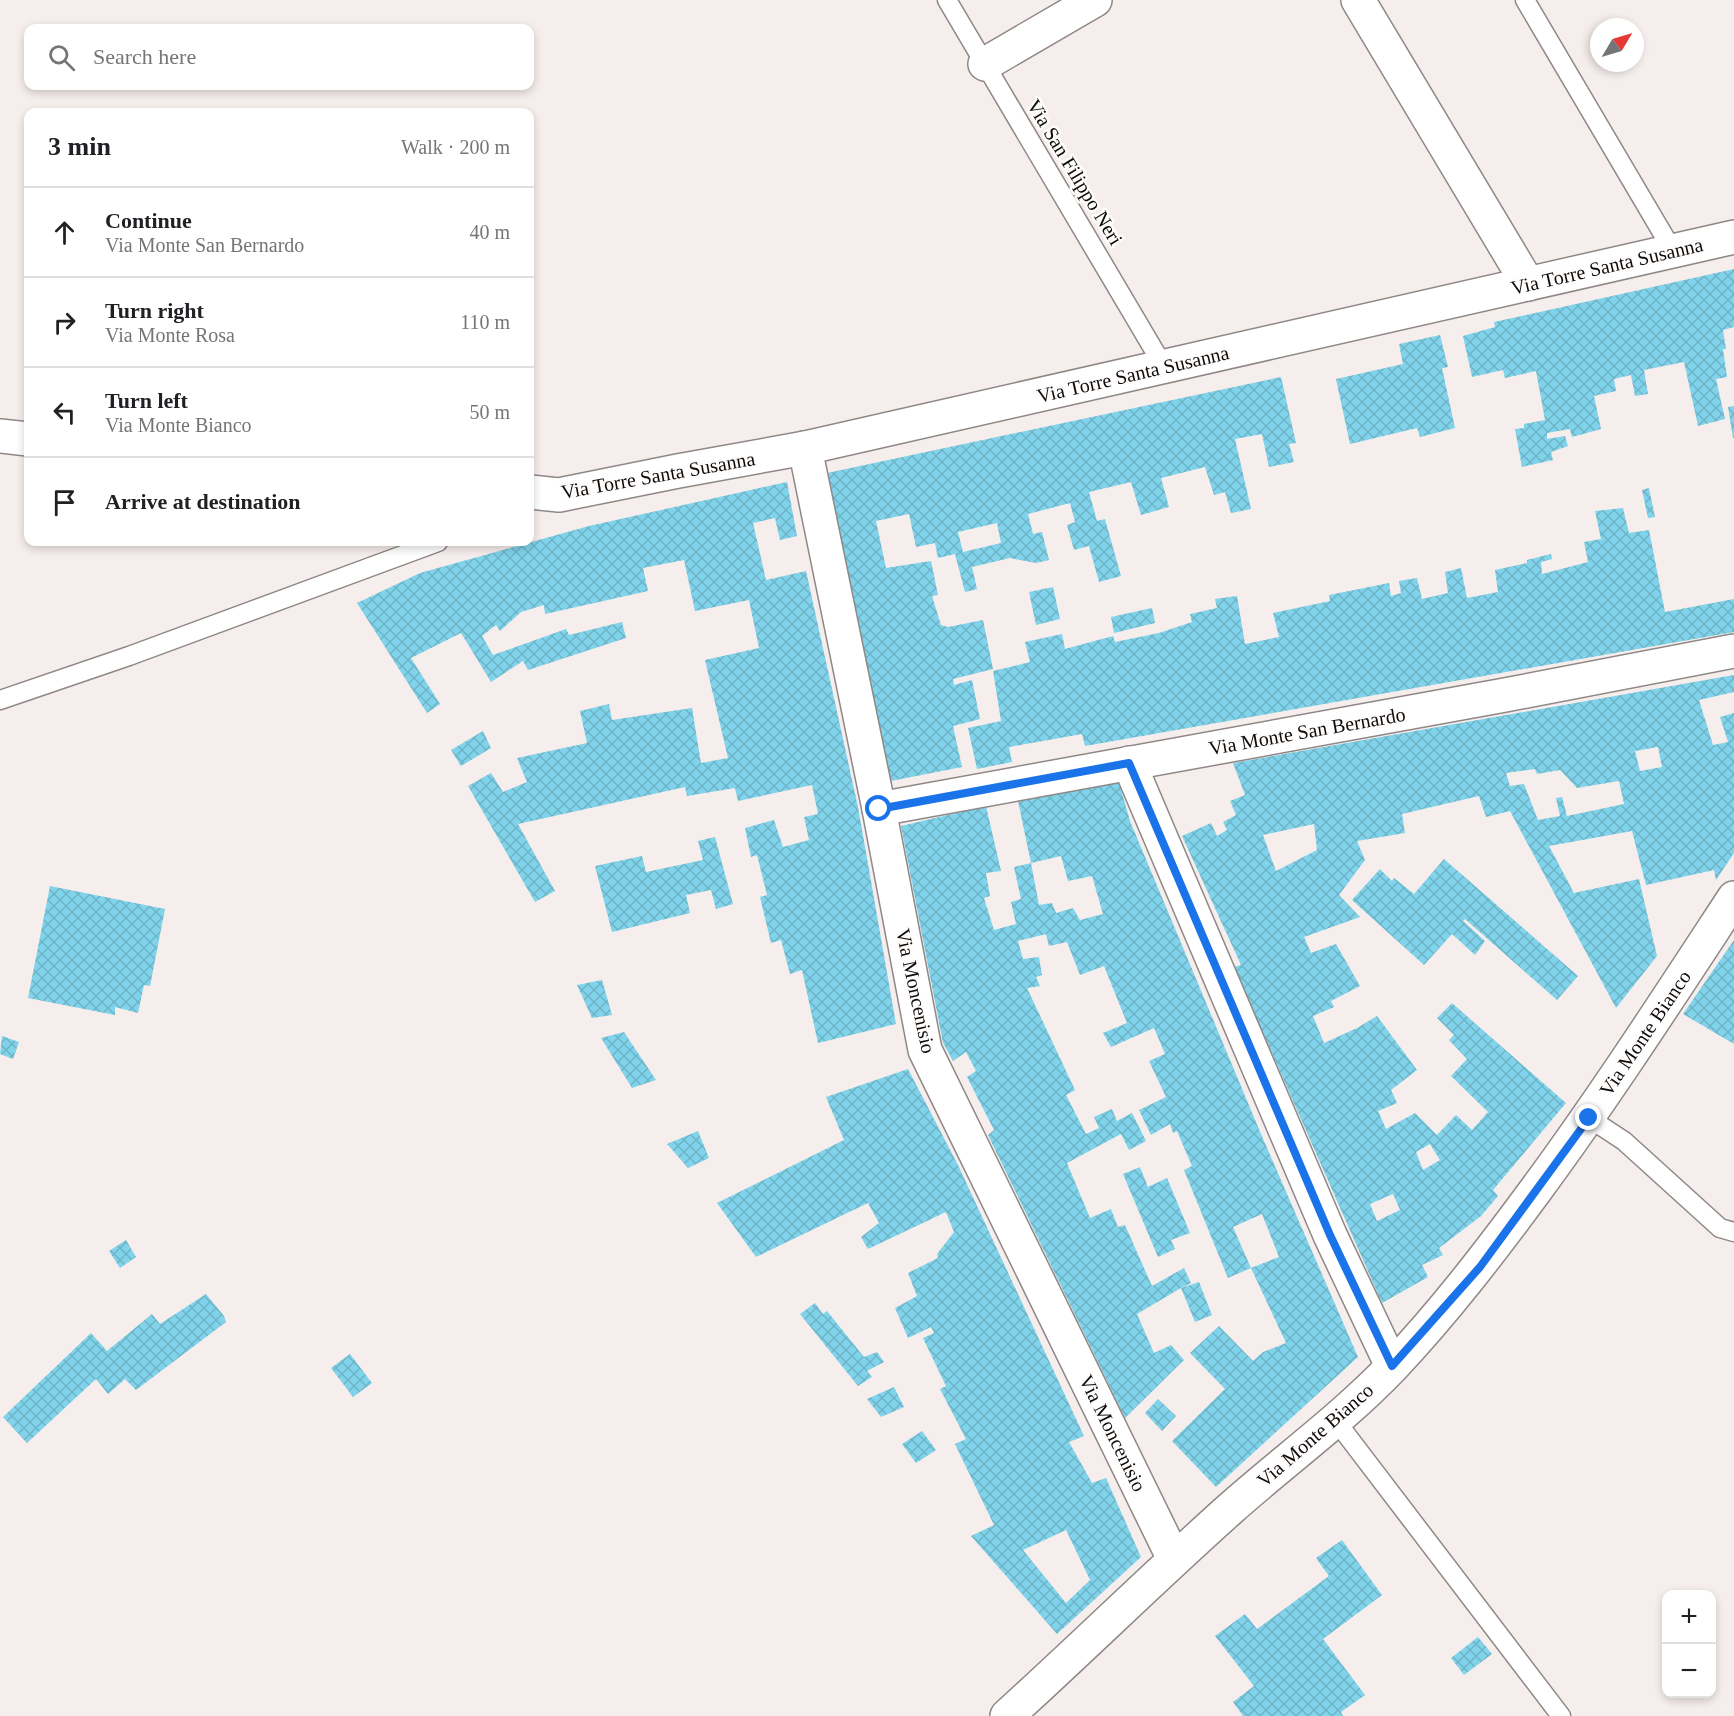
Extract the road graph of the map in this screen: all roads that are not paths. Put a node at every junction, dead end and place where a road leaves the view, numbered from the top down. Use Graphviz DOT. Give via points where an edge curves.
graph roads {
  1 [pos="947,0"];
  2 [pos="1095,0"];
  3 [pos="1358,0"];
  4 [pos="1525,0"];
  5 [pos="985,64"];
  6 [pos="1734,237"];
  7 [pos="1673,251"];
  8 [pos="1528,284"];
  9 [pos="1164,367"];
  10 [pos="0,436"];
  11 [pos="24,439"];
  12 [pos="805,448"];
  13 [pos="539,498"];
  14 [pos="427,546"];
  15 [pos="1734,651"];
  16 [pos="0,700"];
  17 [pos="1129,763"];
  18 [pos="879,809"];
  19 [pos="1734,898"];
  20 [pos="1589,1118"];
  21 [pos="1734,1232"];
  22 [pos="1392,1366"];
  23 [pos="1336,1421"];
  24 [pos="1174,1559"];
  25 [pos="1007,1716"];
  26 [pos="1561,1716"];
  1 -- 5 [label="lane, Via San Filippo Neri"];
  2 -- 5 [label="street"];
  3 -- 8 [label="street"];
  4 -- 7 [label="lane"];
  5 -- 9 [label="lane, Via San Filippo Neri"];
  6 -- 7 [label="street, Via Torre Santa Susanna"];
  7 -- 8 [label="street, Via Torre Santa Susanna"];
  8 -- 9 [label="street, Via Torre Santa Susanna"];
  9 -- 12 [label="street, Via Torre Santa Susanna"];
  10 -- 11 [label="street"];
  12 -- 13 [label="street, Via Torre Santa Susanna"];
  12 -- 18 [label="street, Via Moncenisio"];
  14 -- 16 [label="lane"];
  15 -- 17 [label="street, Via Monte San Bernardo"];
  17 -- 18 [label="street, Via Monte San Bernardo"];
  17 -- 22 [label="street" via="1325,1224"];
  18 -- 24 [label="street, Via Moncenisio" via="925,1050"];
  19 -- 20 [label="street, Via Monte Bianco"];
  20 -- 21 [label="lane" via="1624,1141 1720,1228"];
  20 -- 22 [label="street, Via Monte Bianco" via="1480,1267"];
  22 -- 23 [label="street, Via Monte Bianco"];
  23 -- 24 [label="street, Via Monte Bianco"];
  23 -- 26 [label="lane"];
  24 -- 25 [label="street, Via Monte Bianco"];
}
